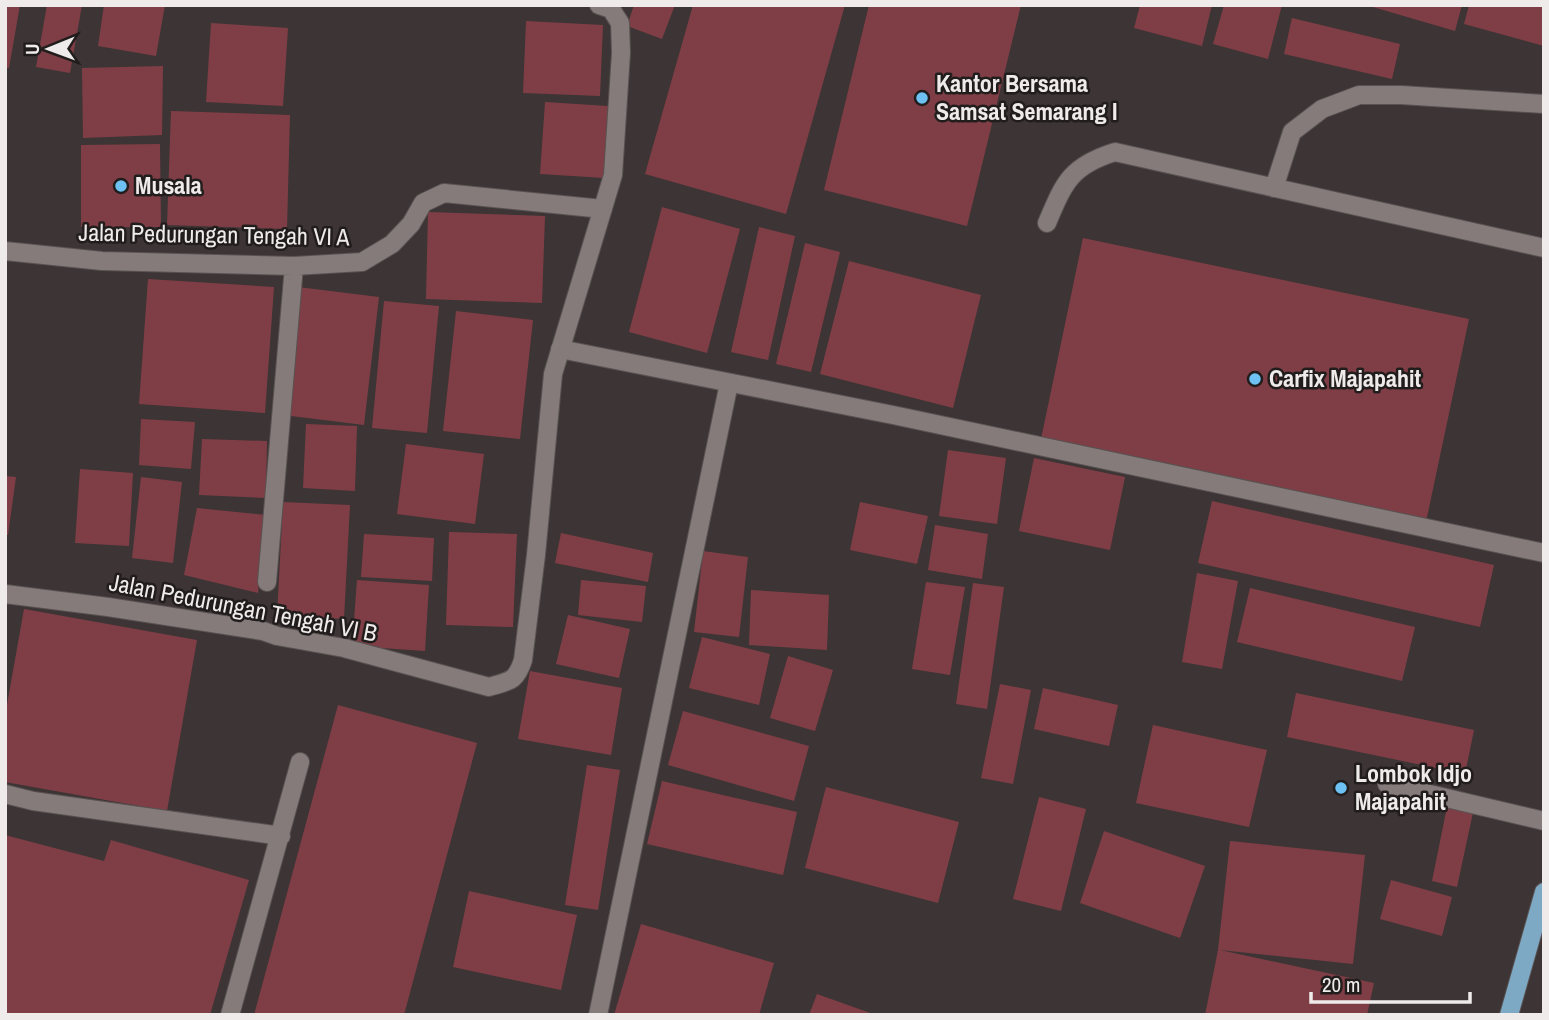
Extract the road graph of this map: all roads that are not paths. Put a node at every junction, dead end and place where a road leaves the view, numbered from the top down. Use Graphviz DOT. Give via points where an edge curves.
graph roads {
  1 [pos="605,7"];
  2 [pos="1544,104"];
  3 [pos="1273,188"];
  4 [pos="603,209"];
  5 [pos="1047,223"];
  6 [pos="1544,248"];
  7 [pos="5,251"];
  8 [pos="294,266"];
  9 [pos="561,348"];
  10 [pos="729,383"];
  11 [pos="1544,553"];
  12 [pos="267,582"];
  13 [pos="5,594"];
  14 [pos="300,762"];
  15 [pos="1387,784"];
  16 [pos="5,794"];
  17 [pos="1544,821"];
  18 [pos="281,836"];
  19 [pos="1544,892"];
  20 [pos="230,1015"];
  21 [pos="598,1015"];
  22 [pos="1509,1015"];
  1 -- 4 [label="street" via="620,23 621,53 613,175"];
  2 -- 3 [label="street" via="1360,95 1322,109 1292,132"];
  3 -- 5 [label="street" via="1115,152 1090,160 1064,183"];
  3 -- 6 [label="street"];
  4 -- 8 [label="street, Jalan Pedurungan Tengah VI A" via="444,193 423,203 392,244 362,262"];
  4 -- 9 [label="street"];
  7 -- 8 [label="street, Jalan Pedurungan Tengah VI A" via="102,261"];
  8 -- 12 [label="street"];
  9 -- 10 [label="street"];
  9 -- 13 [label="street, Jalan Pedurungan Tengah VI B" via="553,374 523,660 510,681 488,687 263,631"];
  10 -- 11 [label="street"];
  10 -- 21 [label="street"];
  14 -- 18 [label="street"];
  15 -- 17 [label="street"];
  16 -- 18 [label="street"];
  18 -- 20 [label="street"];
  19 -- 22 [label="main road"];
}
